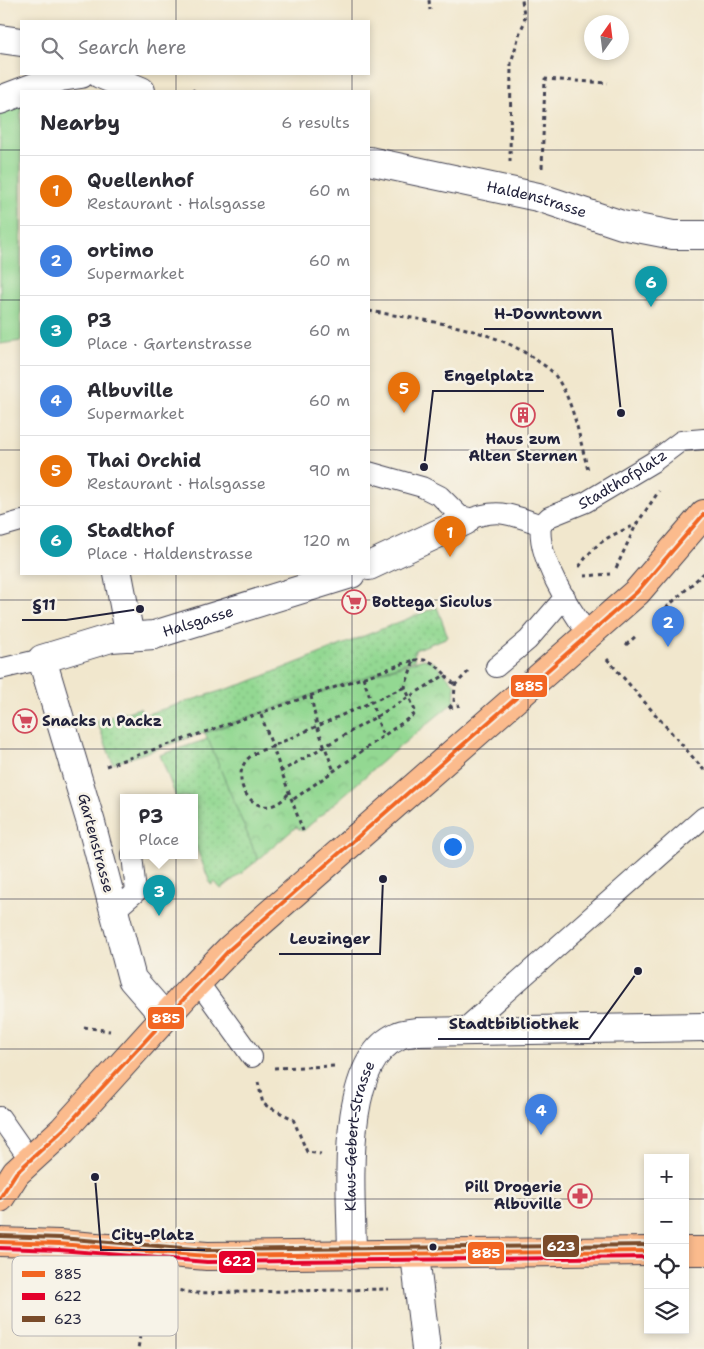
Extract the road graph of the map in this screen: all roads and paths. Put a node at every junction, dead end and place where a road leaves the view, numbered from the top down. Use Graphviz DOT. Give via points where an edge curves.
graph roads {
  1 [pos="428,0"];
  2 [pos="522,0"];
  3 [pos="430,10"];
  4 [pos="0,39"];
  5 [pos="20,42"];
  6 [pos="74,75"];
  7 [pos="102,75"];
  8 [pos="608,83"];
  9 [pos="27,90"];
  10 [pos="139,90"];
  11 [pos="20,92"];
  12 [pos="0,100"];
  13 [pos="370,161"];
  14 [pos="510,190"];
  15 [pos="541,198"];
  16 [pos="704,235"];
  17 [pos="370,311"];
  18 [pos="704,440"];
  19 [pos="370,472"];
  20 [pos="588,474"];
  21 [pos="662,487"];
  22 [pos="704,514"];
  23 [pos="20,521"];
  24 [pos="465,521"];
  25 [pos="541,525"];
  26 [pos="636,526"];
  27 [pos="0,527"];
  28 [pos="370,566"];
  29 [pos="577,570"];
  30 [pos="118,575"];
  31 [pos="348,575"];
  32 [pos="580,576"];
  33 [pos="565,597"];
  34 [pos="588,634"];
  35 [pos="130,637"];
  36 [pos="42,659"];
  37 [pos="414,660"];
  38 [pos="496,667"];
  39 [pos="0,669"];
  40 [pos="616,671"];
  41 [pos="445,674"];
  42 [pos="363,677"];
  43 [pos="455,685"];
  44 [pos="405,687"];
  45 [pos="311,696"];
  46 [pos="409,698"];
  47 [pos="370,701"];
  48 [pos="463,704"];
  49 [pos="449,708"];
  50 [pos="261,715"];
  51 [pos="376,718"];
  52 [pos="317,726"];
  53 [pos="383,736"];
  54 [pos="271,747"];
  55 [pos="325,747"];
  56 [pos="704,770"];
  57 [pos="334,771"];
  58 [pos="280,772"];
  59 [pos="77,776"];
  60 [pos="288,794"];
  61 [pos="291,801"];
  62 [pos="704,817"];
  63 [pos="303,831"];
  64 [pos="132,859"];
  65 [pos="114,911"];
  66 [pos="198,982"];
  67 [pos="166,1017"];
  68 [pos="84,1027"];
  69 [pos="704,1027"];
  70 [pos="114,1032"];
  71 [pos="462,1032"];
  72 [pos="254,1063"];
  73 [pos="369,1065"];
  74 [pos="0,1117"];
  75 [pos="320,1154"];
  76 [pos="30,1160"];
  77 [pos="0,1198"];
  78 [pos="0,1242"];
  79 [pos="644,1251"];
  80 [pos="689,1251"];
  81 [pos="704,1251"];
  82 [pos="352,1255"];
  83 [pos="415,1255"];
  84 [pos="392,1289"];
  85 [pos="178,1290"];
  86 [pos="140,1336"];
  87 [pos="138,1349"];
  88 [pos="426,1349"];
  1 -- 3 [label="path"];
  2 -- 14 [label="path" via="525,21 511,63"];
  4 -- 5 [label="street"];
  6 -- 9 [label="street"];
  7 -- 10 [label="street"];
  8 -- 15 [label="path" via="545,80"];
  11 -- 12 [label="street"];
  13 -- 14 [label="street, Haldenstrasse"];
  14 -- 15 [label="street, Haldenstrasse"];
  15 -- 16 [label="street, Haldenstrasse" via="622,225 673,235"];
  17 -- 20 [label="path" via="445,324 497,338 525,351 553,372 568,399"];
  18 -- 25 [label="lane, Stadthofplatz" via="681,441 594,498 549,518"];
  19 -- 24 [label="lane" via="422,487 440,496"];
  21 -- 26 [label="path"];
  22 -- 34 [label="main road" via="637,592"];
  23 -- 27 [label="lane"];
  24 -- 25 [label="lane" via="483,513 512,514"];
  24 -- 28 [label="street"];
  25 -- 33 [label="lane" via="539,536 547,561"];
  26 -- 29 [label="path" via="608,536"];
  26 -- 32 [label="path" via="613,574"];
  30 -- 35 [label="street"];
  31 -- 35 [label="street, Halsgasse" via="154,635"];
  33 -- 34 [label="lane"];
  33 -- 38 [label="lane" via="528,640"];
  34 -- 66 [label="main road" via="288,897"];
  35 -- 36 [label="street, Halsgasse" via="111,638"];
  36 -- 39 [label="lane"];
  36 -- 59 [label="street, Gartenstrasse"];
  37 -- 41 [label="path" via="435,663"];
  37 -- 42 [label="path"];
  37 -- 44 [label="path"];
  40 -- 56 [label="path"];
  41 -- 43 [label="path"];
  41 -- 46 [label="path"];
  42 -- 45 [label="path"];
  42 -- 47 [label="path"];
  44 -- 46 [label="path"];
  44 -- 47 [label="path"];
  45 -- 50 [label="path"];
  45 -- 52 [label="path"];
  46 -- 51 [label="path"];
  46 -- 53 [label="path" via="416,712"];
  47 -- 51 [label="path"];
  47 -- 52 [label="path"];
  48 -- 49 [label="path"];
  50 -- 54 [label="path"];
  50 -- 59 [label="path"];
  51 -- 53 [label="path"];
  51 -- 55 [label="path"];
  52 -- 54 [label="path"];
  52 -- 55 [label="path"];
  53 -- 57 [label="path"];
  54 -- 58 [label="path"];
  54 -- 60 [label="path" via="255,752 244,762 242,790 260,806 272,806 283,801"];
  55 -- 57 [label="path"];
  55 -- 58 [label="path"];
  57 -- 61 [label="path"];
  58 -- 60 [label="path"];
  59 -- 65 [label="street, Gartenstrasse"];
  60 -- 61 [label="path"];
  61 -- 63 [label="path"];
  62 -- 71 [label="lane"];
  64 -- 65 [label="lane" via="136,892"];
  65 -- 67 [label="street, Gartenstrasse" via="132,979"];
  66 -- 67 [label="main road"];
  66 -- 72 [label="lane"];
  67 -- 76 [label="main road" via="62,1130"];
  68 -- 70 [label="path"];
  69 -- 71 [label="street, Klaus-Gebert-Strasse"];
  71 -- 73 [label="street, Klaus-Gebert-Strasse" via="417,1032 397,1036 380,1050"];
  72 -- 73 [label="path"];
  72 -- 75 [label="path" via="263,1104 293,1119 307,1152"];
  73 -- 82 [label="street, Klaus-Gebert-Strasse" via="357,1092 353,1117"];
  74 -- 76 [label="lane"];
  76 -- 77 [label="main road" via="16,1173"];
  78 -- 82 [label="main road" via="207,1256"];
  79 -- 83 [label="main road"];
  80 -- 81 [label="main road"];
  82 -- 83 [label="main road"];
  83 -- 88 [label="street"];
  84 -- 85 [label="path" via="194,1293"];
  86 -- 87 [label="path"];
}
